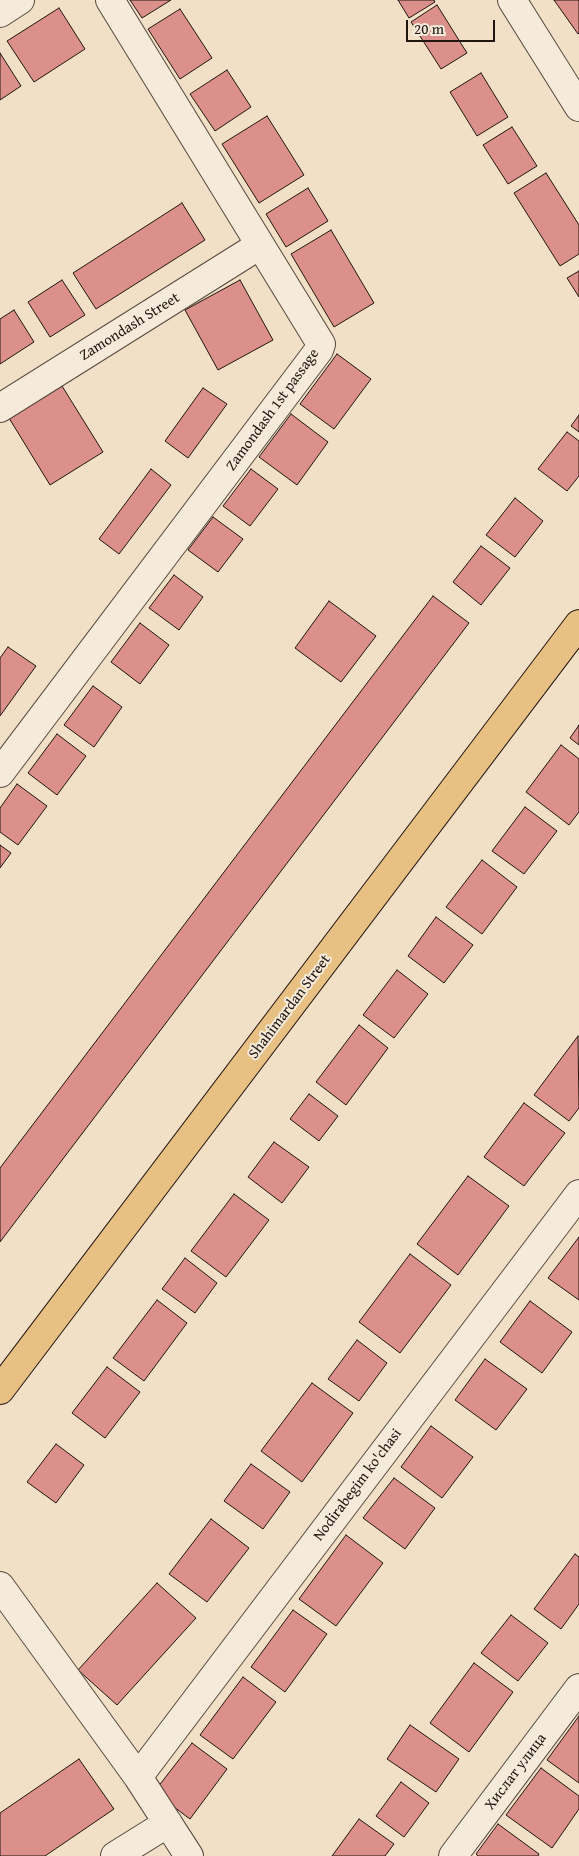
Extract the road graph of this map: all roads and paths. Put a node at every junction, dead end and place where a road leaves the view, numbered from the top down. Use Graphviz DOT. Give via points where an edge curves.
graph roads {
  1 [pos="20,0"];
  2 [pos="110,0"];
  3 [pos="512,0"];
  4 [pos="0,13"];
  5 [pos="579,107"];
  6 [pos="260,245"];
  7 [pos="0,408"];
  8 [pos="579,624"];
  9 [pos="0,773"];
  10 [pos="579,1194"];
  11 [pos="0,1390"];
  12 [pos="0,1586"];
  13 [pos="579,1688"];
  14 [pos="138,1777"];
  15 [pos="168,1823"];
  16 [pos="115,1856"];
  17 [pos="189,1856"];
  18 [pos="453,1856"];
  1 -- 4 [label="street"];
  2 -- 6 [label="street, Zamondash 1st passage"];
  3 -- 5 [label="street"];
  6 -- 7 [label="street, Zamоndash Street"];
  6 -- 9 [label="street, Zamondash 1st passage" via="321,344 319,350"];
  8 -- 11 [label="main road, Shahimardan Street"];
  10 -- 14 [label="street, Nodirabegim ko'chasi"];
  12 -- 14 [label="street"];
  13 -- 18 [label="street, Хислат улица"];
  14 -- 15 [label="street"];
  15 -- 16 [label="street"];
  15 -- 17 [label="street"];
}
